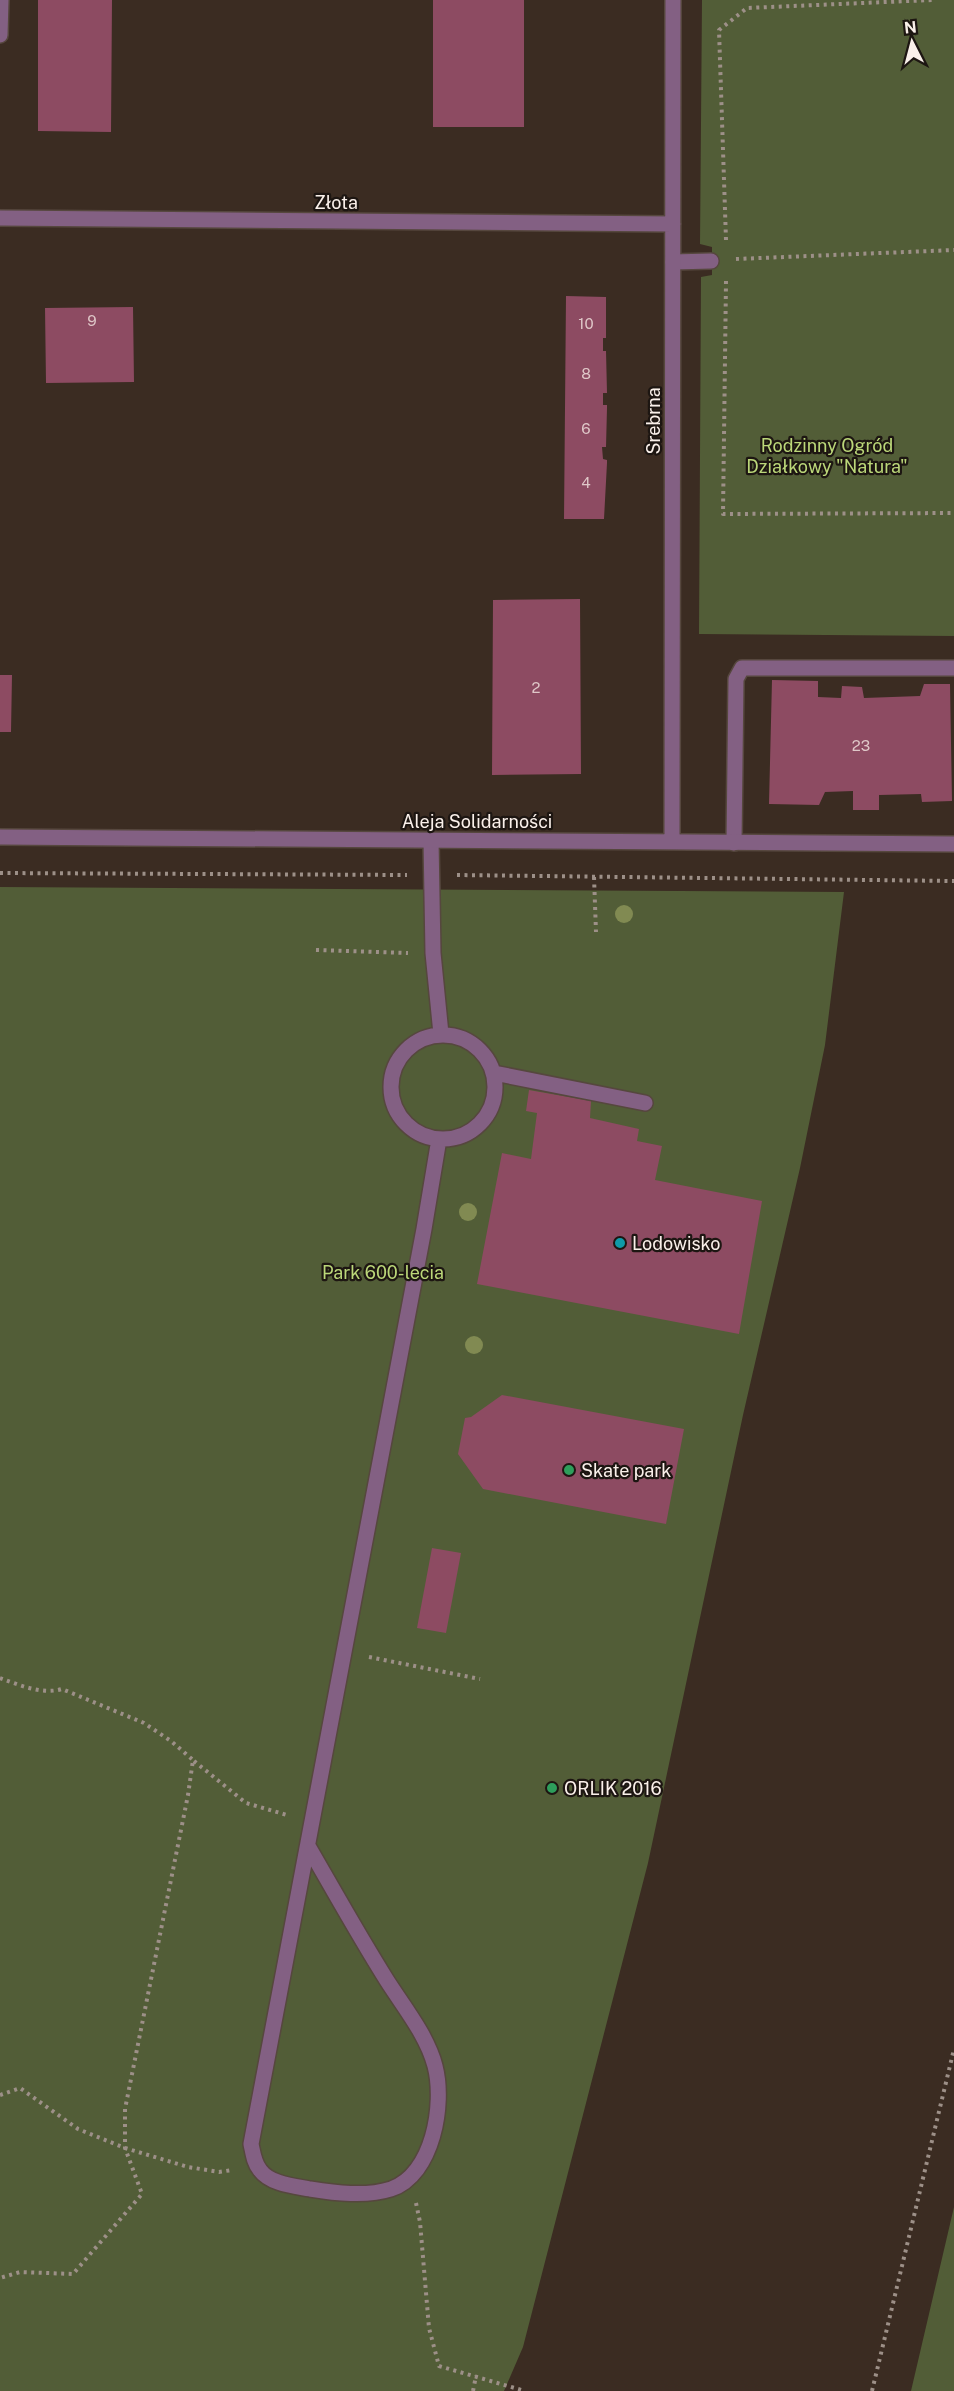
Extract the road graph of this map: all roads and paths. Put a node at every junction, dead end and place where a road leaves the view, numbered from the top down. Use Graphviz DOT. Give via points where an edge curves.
graph roads {
  1 [pos="1,0"];
  2 [pos="673,0"];
  3 [pos="932,0"];
  4 [pos="0,35"];
  5 [pos="0,218"];
  6 [pos="673,224"];
  7 [pos="954,250"];
  8 [pos="719,260"];
  9 [pos="673,262"];
  10 [pos="954,513"];
  11 [pos="954,669"];
  12 [pos="0,837"];
  13 [pos="430,840"];
  14 [pos="672,842"];
  15 [pos="734,843"];
  16 [pos="954,844"];
  17 [pos="0,873"];
  18 [pos="431,875"];
  19 [pos="594,877"];
  20 [pos="954,881"];
  21 [pos="596,932"];
  22 [pos="316,950"];
  23 [pos="433,953"];
  24 [pos="441,1034"];
  25 [pos="494,1073"];
  26 [pos="645,1103"];
  27 [pos="439,1139"];
  28 [pos="344,1652"];
  29 [pos="0,1678"];
  30 [pos="480,1679"];
  31 [pos="193,1760"];
  32 [pos="312,1824"];
  33 [pos="308,1846"];
  34 [pos="954,2049"];
  35 [pos="0,2095"];
  36 [pos="125,2148"];
  37 [pos="254,2159"];
  38 [pos="404,2182"];
  39 [pos="0,2278"];
  40 [pos="476,2376"];
  41 [pos="473,2391"];
  42 [pos="525,2391"];
  43 [pos="872,2391"];
  1 -- 4 [label="street"];
  2 -- 6 [label="street, Srebrna"];
  3 -- 8 [label="path" via="747,8 719,30"];
  5 -- 6 [label="street, Złota"];
  6 -- 9 [label="street, Srebrna"];
  7 -- 8 [label="path"];
  8 -- 9 [label="street"];
  8 -- 10 [label="path" via="723,514"];
  9 -- 14 [label="street, Srebrna"];
  11 -- 15 [label="street" via="742,668 736,679"];
  12 -- 13 [label="street, Aleja Solidarności"];
  13 -- 14 [label="street, Aleja Solidarności"];
  13 -- 18 [label="street"];
  14 -- 15 [label="street, Aleja Solidarności"];
  15 -- 16 [label="street, Aleja Solidarności"];
  17 -- 18 [label="path"];
  18 -- 19 [label="path"];
  18 -- 23 [label="street"];
  19 -- 20 [label="path"];
  19 -- 21 [label="path"];
  22 -- 23 [label="path"];
  23 -- 24 [label="street"];
  24 -- 25 [label="street" via="455,1035 479,1048"];
  24 -- 27 [label="street" via="408,1046 391,1077 396,1111 422,1135"];
  25 -- 26 [label="street"];
  25 -- 27 [label="street" via="492,1106 483,1120 471,1132"];
  27 -- 28 [label="street"];
  28 -- 30 [label="path"];
  28 -- 32 [label="street"];
  29 -- 31 [label="path" via="53,1692 62,1689 144,1723"];
  31 -- 32 [label="path" via="246,1803"];
  31 -- 36 [label="path" via="125,2109"];
  32 -- 33 [label="street"];
  33 -- 37 [label="street" via="252,2131"];
  33 -- 38 [label="street" via="416,2027 436,2068 438,2096 433,2136 420,2165"];
  34 -- 43 [label="path"];
  35 -- 36 [label="path" via="20,2088 78,2129"];
  36 -- 37 [label="path" via="188,2168 219,2172 239,2168"];
  36 -- 39 [label="path" via="142,2194 73,2274 20,2272"];
  37 -- 38 [label="street" via="260,2170 277,2182 331,2192 380,2192"];
  38 -- 40 [label="path" via="414,2194 418,2209 429,2328 439,2366"];
  40 -- 41 [label="path"];
  40 -- 42 [label="path"];
}
